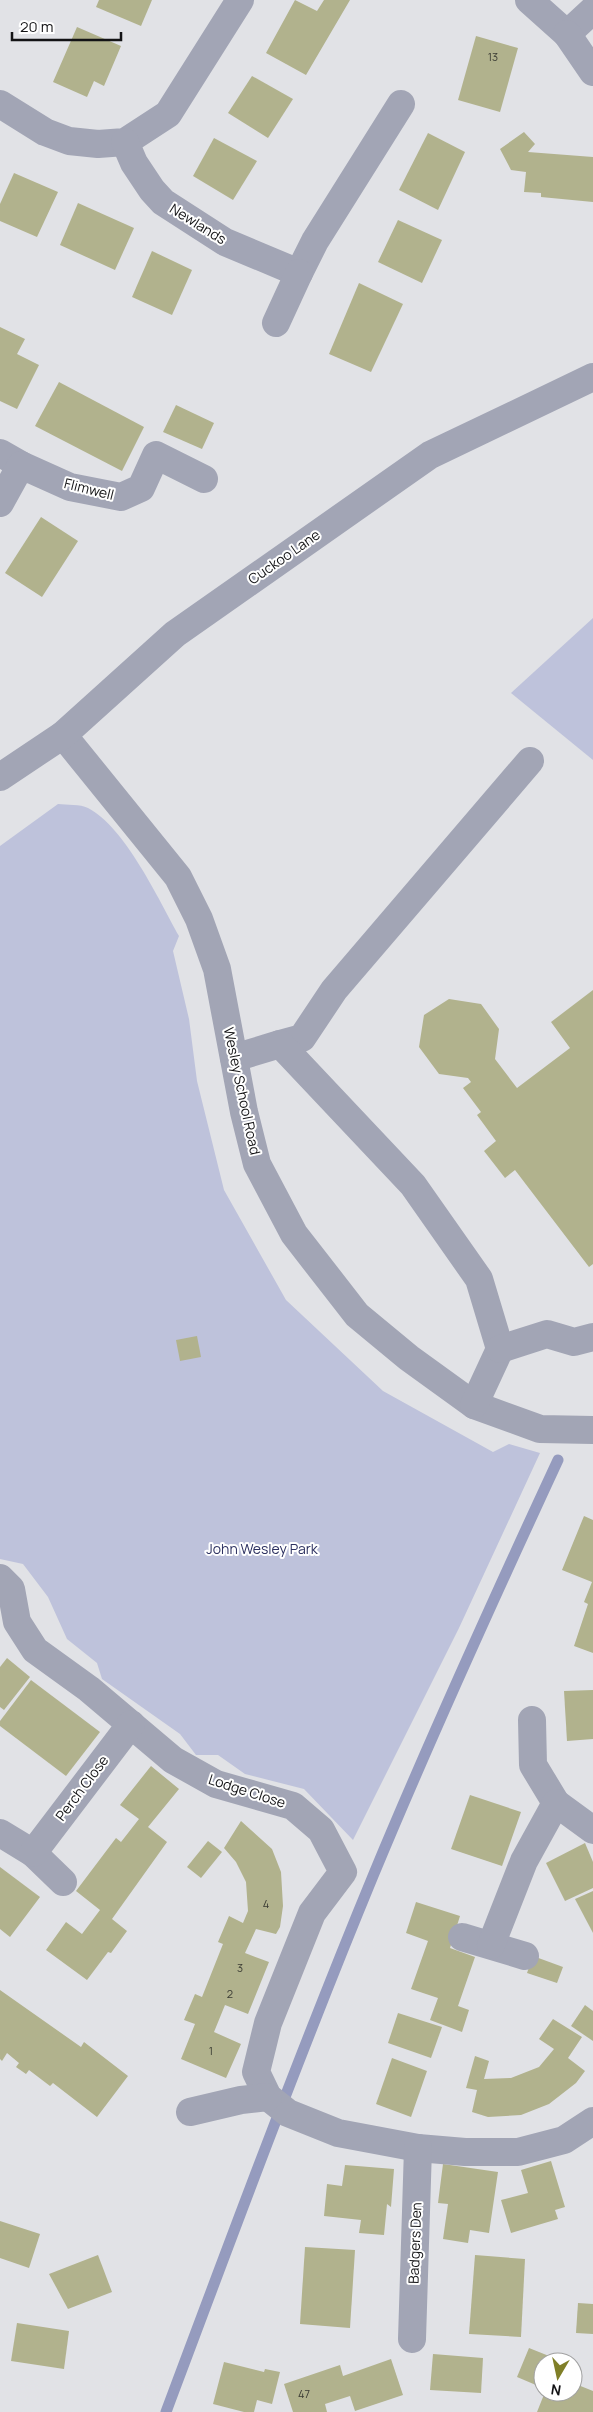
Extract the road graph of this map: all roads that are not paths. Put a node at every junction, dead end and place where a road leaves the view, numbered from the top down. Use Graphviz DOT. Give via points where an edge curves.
graph roads {
  1 [pos="240,0"];
  2 [pos="530,0"];
  3 [pos="593,10"];
  4 [pos="567,34"];
  5 [pos="593,72"];
  6 [pos="0,104"];
  7 [pos="401,104"];
  8 [pos="125,142"];
  9 [pos="300,273"];
  10 [pos="276,323"];
  11 [pos="593,377"];
  12 [pos="11,459"];
  13 [pos="204,479"];
  14 [pos="0,503"];
  15 [pos="63,735"];
  16 [pos="530,761"];
  17 [pos="0,777"];
  18 [pos="280,1044"];
  19 [pos="234,1058"];
  20 [pos="593,1337"];
  21 [pos="500,1349"];
  22 [pos="474,1405"];
  23 [pos="593,1430"];
  24 [pos="0,1578"];
  25 [pos="532,1720"];
  26 [pos="131,1724"];
  27 [pos="556,1803"];
  28 [pos="593,1830"];
  29 [pos="0,1833"];
  30 [pos="33,1853"];
  31 [pos="63,1882"];
  32 [pos="462,1937"];
  33 [pos="490,1945"];
  34 [pos="525,1956"];
  35 [pos="268,2097"];
  36 [pos="190,2112"];
  37 [pos="593,2121"];
  38 [pos="418,2148"];
  39 [pos="412,2339"];
  1 -- 8 [label="street" via="168,114"];
  2 -- 4 [label="street"];
  3 -- 4 [label="street"];
  4 -- 5 [label="street"];
  6 -- 8 [label="street" via="45,132 69,141"];
  7 -- 9 [label="street" via="322,230"];
  8 -- 9 [label="street, Newlands" via="138,170 163,202 225,242"];
  9 -- 10 [label="street"];
  11 -- 15 [label="street, Cuckoo Lane" via="430,455 175,634"];
  12 -- 13 [label="street, Flimwell" via="70,487 121,497 141,488 156,455"];
  12 -- 14 [label="street, Flimwell"];
  15 -- 17 [label="street, Cuckoo Lane"];
  15 -- 19 [label="street, Wesley School Road" via="178,877 199,919 217,969"];
  16 -- 18 [label="street" via="334,990 302,1038"];
  18 -- 19 [label="street"];
  18 -- 21 [label="street" via="413,1185 479,1279"];
  19 -- 22 [label="street, Wesley School Road" via="257,1164 294,1234 357,1315"];
  20 -- 21 [label="street" via="574,1342 547,1334"];
  21 -- 22 [label="street"];
  22 -- 23 [label="street, Wesley School Road" via="540,1429"];
  24 -- 26 [label="street, Lodge Close" via="11,1589 17,1622 35,1650 90,1689"];
  25 -- 27 [label="street" via="533,1765"];
  26 -- 30 [label="street, Perch Close"];
  26 -- 35 [label="street, Lodge Close" via="173,1760 216,1784 293,1806 321,1830 343,1872 312,1913 268,2023 256,2072"];
  27 -- 28 [label="street"];
  27 -- 33 [label="street" via="524,1861"];
  29 -- 30 [label="street"];
  30 -- 31 [label="street"];
  32 -- 33 [label="street"];
  33 -- 34 [label="street"];
  35 -- 36 [label="street"];
  35 -- 38 [label="street, Lodge Close" via="288,2113 338,2133"];
  37 -- 38 [label="street" via="564,2140 518,2152"];
  38 -- 39 [label="street, Badgers Den"];
}
